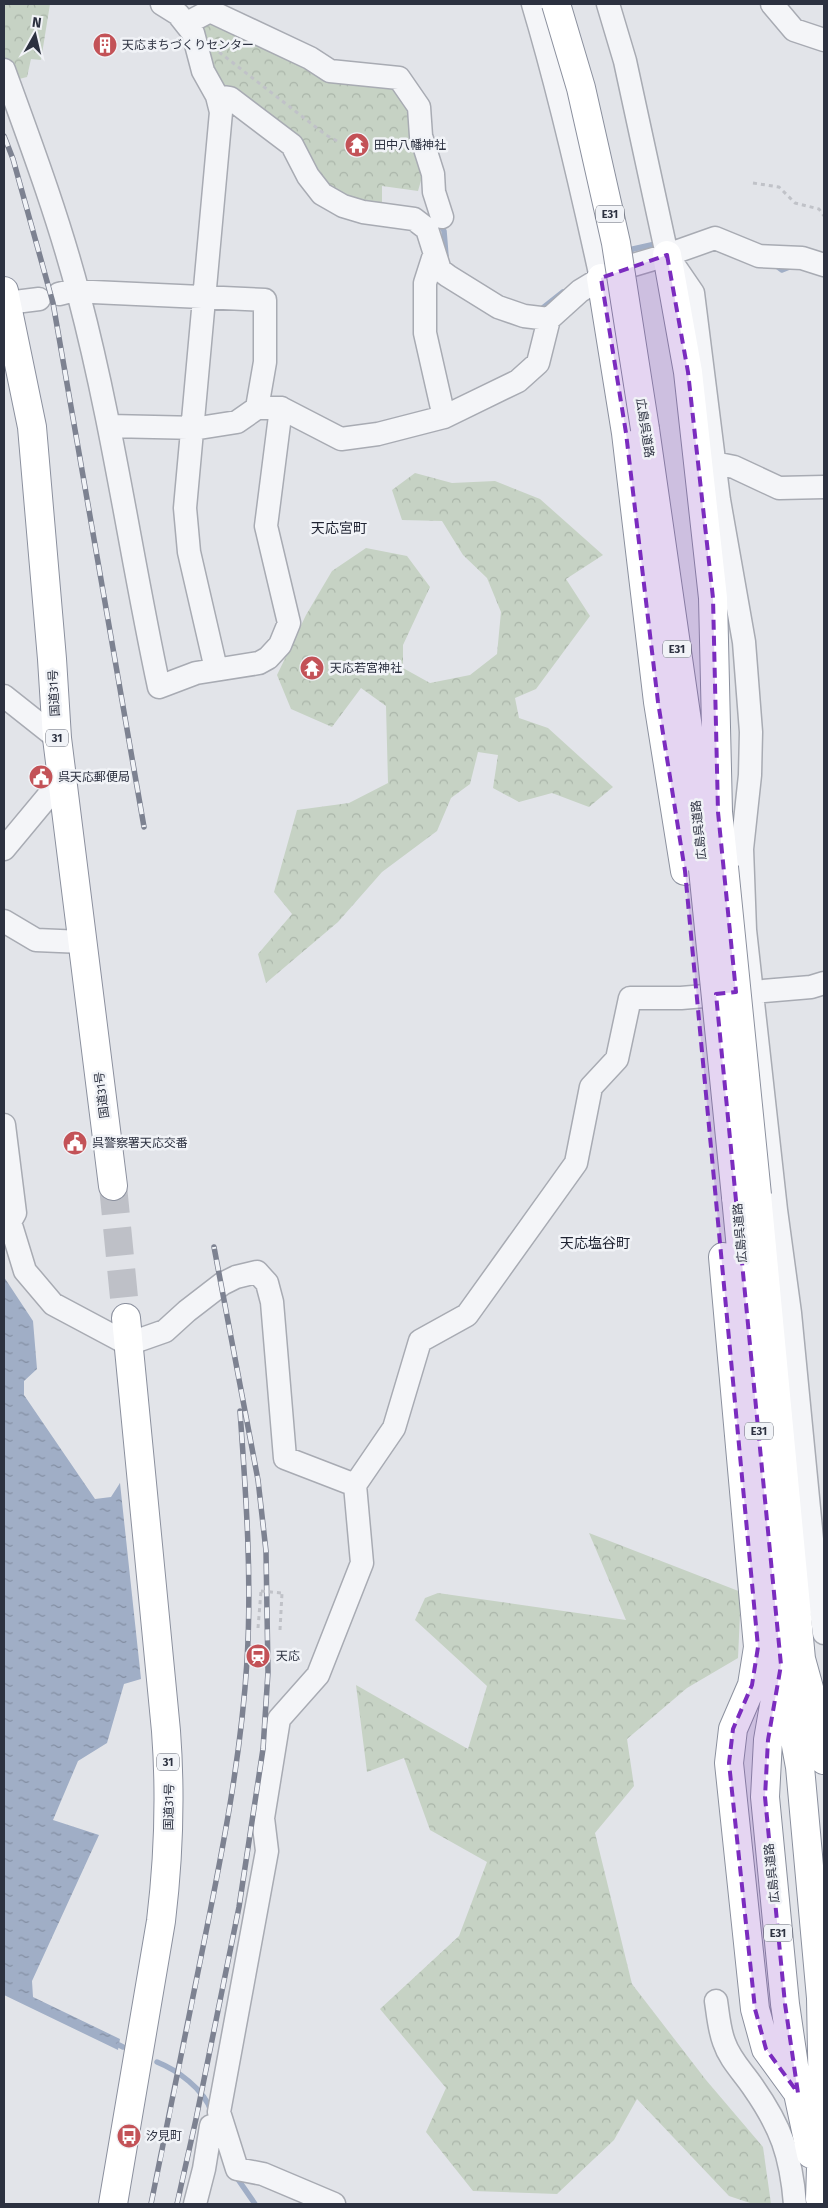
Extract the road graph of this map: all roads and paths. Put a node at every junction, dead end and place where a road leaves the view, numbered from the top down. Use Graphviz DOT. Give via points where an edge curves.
graph roads {
  1 [pos="162,4"];
  2 [pos="533,4"];
  3 [pos="556,4"];
  4 [pos="608,4"];
  5 [pos="772,4"];
  6 [pos="187,23"];
  7 [pos="824,40"];
  8 [pos="215,48"];
  9 [pos="4,70"];
  10 [pos="217,96"];
  11 [pos="337,141"];
  12 [pos="753,183"];
  13 [pos="824,216"];
  14 [pos="439,221"];
  15 [pos="434,255"];
  16 [pos="667,255"];
  17 [pos="824,265"];
  18 [pos="601,278"];
  19 [pos="58,295"];
  20 [pos="204,296"];
  21 [pos="5,297"];
  22 [pos="549,319"];
  23 [pos="257,408"];
  24 [pos="280,408"];
  25 [pos="444,417"];
  26 [pos="109,426"];
  27 [pos="191,428"];
  28 [pos="714,463"];
  29 [pos="824,487"];
  30 [pos="216,669"];
  31 [pos="4,696"];
  32 [pos="57,738"];
  33 [pos="63,778"];
  34 [pos="4,849"];
  35 [pos="704,869"];
  36 [pos="4,921"];
  37 [pos="83,942"];
  38 [pos="824,983"];
  39 [pos="752,990"];
  40 [pos="4,1126"];
  41 [pos="113,1186"];
  42 [pos="737,1197"];
  43 [pos="7,1219"];
  44 [pos="127,1331"];
  45 [pos="355,1485"];
  46 [pos="258,1628"];
  47 [pos="280,1630"];
  48 [pos="824,1633"];
  49 [pos="781,1665"];
  50 [pos="824,1760"];
  51 [pos="716,2001"];
  52 [pos="798,2093"];
  53 [pos="824,2104"];
  54 [pos="218,2125"];
  55 [pos="812,2203"];
  56 [pos="113,2204"];
  57 [pos="195,2204"];
  58 [pos="334,2204"];
  1 -- 6 [label="street"];
  2 -- 18 [label="street" via="576,162"];
  3 -- 35 [label="highway, 広島呉道路 / E31, bridge" via="581,88 616,243 689,735"];
  4 -- 16 [label="street" via="625,61"];
  5 -- 7 [label="street" via="794,30"];
  6 -- 10 [label="street" via="194,33 203,71"];
  6 -- 14 [label="street" via="210,11 330,70 399,78 420,107 421,136 433,174"];
  8 -- 11 [label="path"];
  9 -- 19 [label="street" via="46,183"];
  10 -- 14 [label="street" via="230,98 292,145 308,176 322,194 343,206 363,212"];
  10 -- 20 [label="street" via="221,112"];
  12 -- 13 [label="path" via="779,187 795,203 819,208"];
  14 -- 15 [label="street" via="433,242"];
  15 -- 22 [label="street" via="440,270 498,307 524,316"];
  15 -- 25 [label="street" via="425,283 425,333"];
  16 -- 17 [label="street" via="715,238 759,256 802,258"];
  16 -- 18 [label="street" via="613,271"];
  16 -- 28 [label="street" via="692,293"];
  16 -- 35 [label="highway" via="688,372 713,598 718,812"];
  18 -- 22 [label="street" via="580,291"];
  18 -- 35 [label="highway" via="626,433 656,692"];
  19 -- 20 [label="street"];
  19 -- 21 [label="street"];
  19 -- 26 [label="street"];
  20 -- 23 [label="street" via="264,300 265,362"];
  20 -- 27 [label="street"];
  21 -- 32 [label="highway, 国道31号 / 31" via="32,427"];
  22 -- 25 [label="street" via="538,363 518,381"];
  23 -- 24 [label="street"];
  23 -- 27 [label="street" via="237,422"];
  24 -- 25 [label="street" via="341,438 378,434"];
  24 -- 30 [label="street" via="266,526 288,623 280,645 268,658 259,663"];
  26 -- 27 [label="street"];
  26 -- 30 [label="street" via="159,687"];
  27 -- 30 [label="street" via="184,508 186,536"];
  28 -- 29 [label="street" via="734,467 779,488"];
  28 -- 39 [label="street" via="744,642 751,732 742,849 745,930"];
  31 -- 32 [label="street"];
  32 -- 33 [label="highway, 国道31号 / 31"];
  33 -- 34 [label="street"];
  33 -- 37 [label="highway, 国道31号 / 31"];
  35 -- 42 [label="highway, bridge"];
  35 -- 42 [label="highway"];
  36 -- 37 [label="street" via="36,940"];
  37 -- 41 [label="highway, 国道31号 / 31"];
  38 -- 39 [label="street" via="811,987"];
  39 -- 45 [label="street" via="681,998 630,998 618,1059 591,1087 576,1163 467,1315 420,1341 394,1428"];
  39 -- 48 [label="street"];
  40 -- 43 [label="street" via="15,1213"];
  42 -- 49 [label="highway, 広島呉道路 / E31"];
  42 -- 50 [label="highway" via="802,1659 822,1734"];
  42 -- 52 [label="highway" via="758,1647 752,1685 734,1729 729,1763 755,2009 766,2049"];
  43 -- 44 [label="street" via="25,1271 53,1304"];
  44 -- 45 [label="street" via="165,1331 222,1284 257,1272 266,1282 272,1302 285,1458"];
  44 -- 56 [label="highway, 国道31号 / 31" via="170,1796 161,1921"];
  45 -- 54 [label="street" via="362,1563 318,1675 279,1718 263,1818 267,1852"];
  46 -- 47 [label="path, bridge" via="261,1591 275,1592 282,1593"];
  49 -- 52 [label="highway, 広島呉道路 / E31" via="768,1740 765,1797 785,2004"];
  49 -- 53 [label="highway, 広島呉道路 / E31" via="800,1767 820,1998"];
  51 -- 55 [label="street" via="724,2042 736,2066 774,2118 786,2147 792,2177"];
  52 -- 55 [label="highway, 広島呉道路 / E31"];
  53 -- 55 [label="highway, 広島呉道路 / E31"];
  54 -- 57 [label="street"];
  54 -- 58 [label="street" via="238,2169 263,2174"];
}
